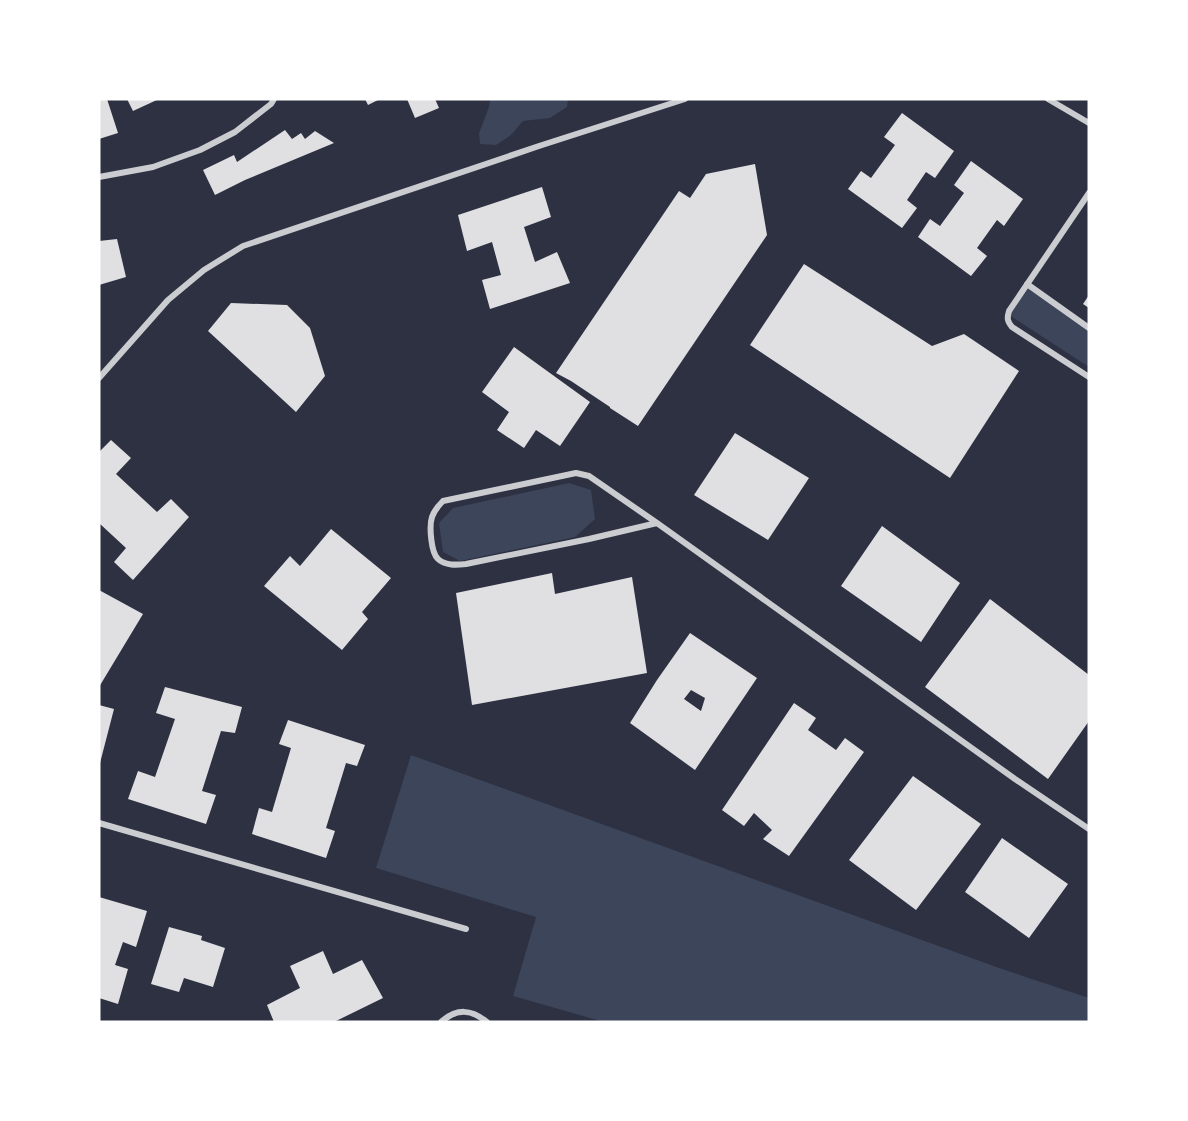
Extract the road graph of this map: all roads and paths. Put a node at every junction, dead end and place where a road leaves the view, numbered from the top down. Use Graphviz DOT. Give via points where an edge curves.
graph roads {
  1 [pos="274,99"];
  2 [pos="685,99"];
  3 [pos="1048,99"];
  4 [pos="1089,123"];
  5 [pos="99,177"];
  6 [pos="1089,193"];
  7 [pos="1027,284"];
  8 [pos="1089,328"];
  9 [pos="1089,377"];
  10 [pos="99,378"];
  11 [pos="657,523"];
  12 [pos="99,823"];
  13 [pos="1089,830"];
  14 [pos="466,929"];
  15 [pos="441,1022"];
  16 [pos="487,1022"];
  1 -- 5 [label="street" via="235,132 200,150 153,168"];
  2 -- 10 [label="street" via="243,246 204,270 168,300"];
  3 -- 4 [label="street"];
  6 -- 7 [label="street"];
  7 -- 8 [label="street"];
  7 -- 9 [label="street" via="1009,311 1008,322"];
  11 -- 11 [label="street" via="598,481 576,473 442,501 431,521 432,550 445,563 466,564"];
  11 -- 13 [label="street"];
  12 -- 14 [label="street"];
  15 -- 16 [label="street" via="450,1014 465,1012"];
}
